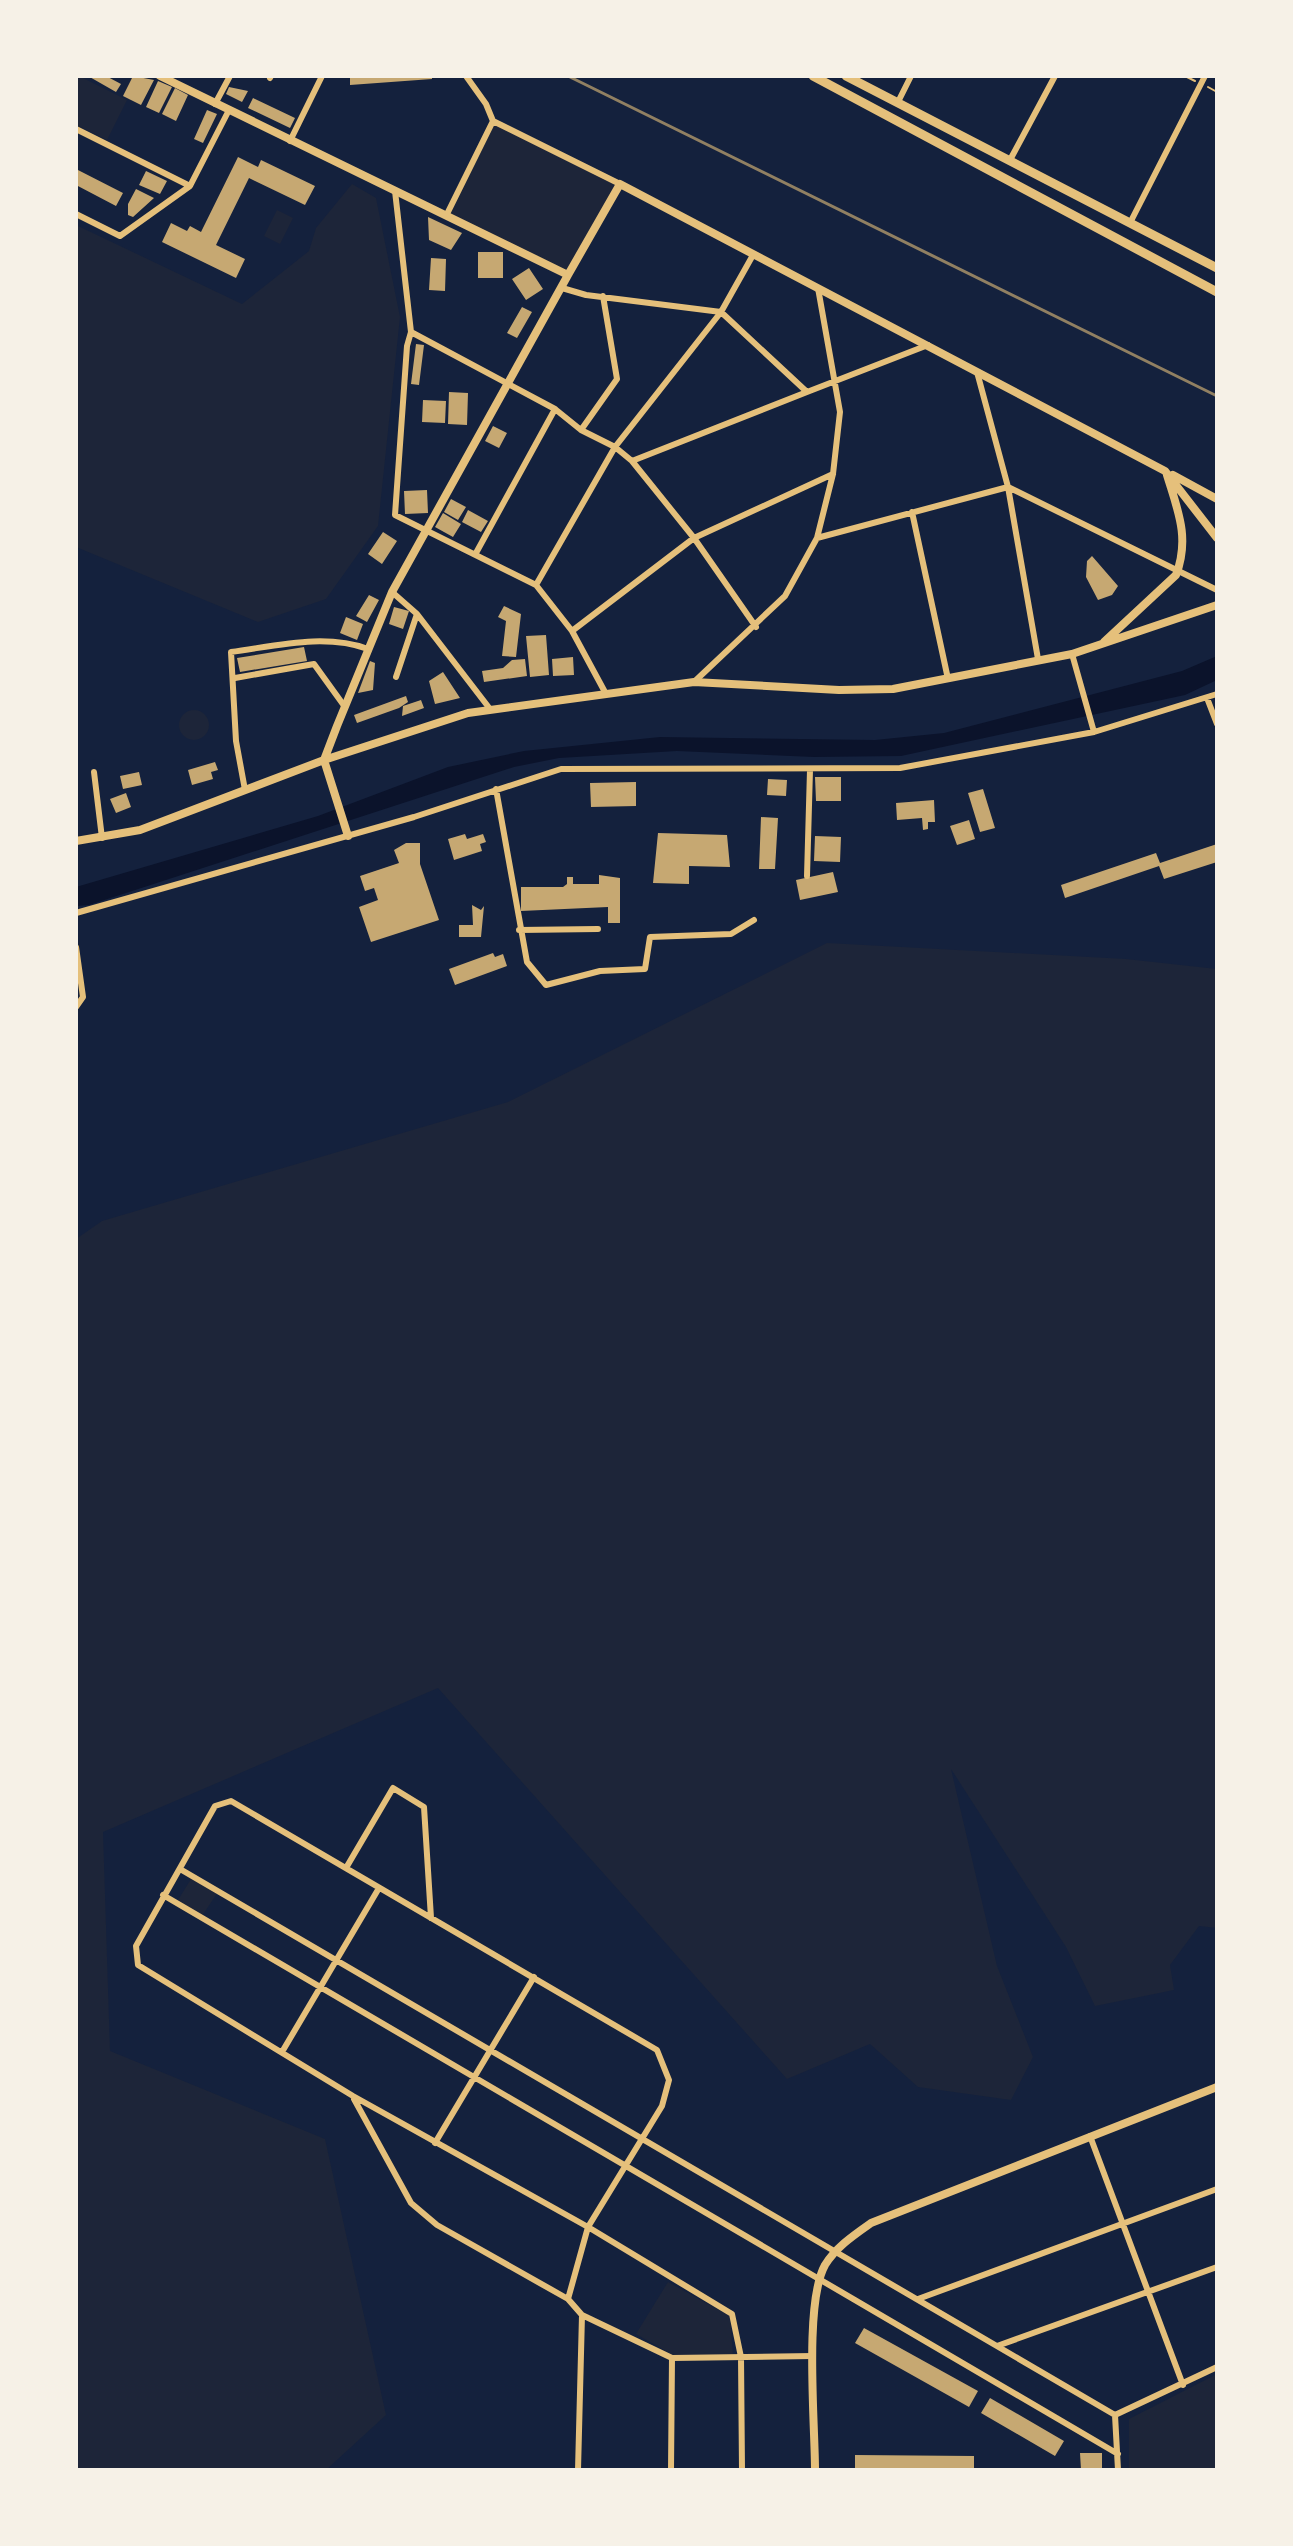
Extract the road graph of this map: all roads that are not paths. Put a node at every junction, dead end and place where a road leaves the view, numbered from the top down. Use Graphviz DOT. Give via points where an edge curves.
graph roads {
  1 [pos="160,76"];
  2 [pos="230,76"];
  3 [pos="322,76"];
  4 [pos="466,76"];
  5 [pos="813,76"];
  6 [pos="846,76"];
  7 [pos="911,76"];
  8 [pos="1055,76"];
  9 [pos="1205,76"];
  10 [pos="898,102"];
  11 [pos="215,104"];
  12 [pos="229,110"];
  13 [pos="493,121"];
  14 [pos="76,129"];
  15 [pos="290,141"];
  16 [pos="1010,160"];
  17 [pos="620,184"];
  18 [pos="190,186"];
  19 [pos="395,191"];
  20 [pos="76,214"];
  21 [pos="446,216"];
  22 [pos="1131,221"];
  23 [pos="753,255"];
  24 [pos="1217,268"];
  25 [pos="568,275"];
  26 [pos="562,288"];
  27 [pos="818,288"];
  28 [pos="1217,292"];
  29 [pos="603,296"];
  30 [pos="721,312"];
  31 [pos="411,332"];
  32 [pos="930,344"];
  33 [pos="976,369"];
  34 [pos="834,381"];
  35 [pos="505,384"];
  36 [pos="807,392"];
  37 [pos="555,409"];
  38 [pos="581,430"];
  39 [pos="615,447"];
  40 [pos="632,461"];
  41 [pos="1165,471"];
  42 [pos="833,474"];
  43 [pos="1008,487"];
  44 [pos="1217,499"];
  45 [pos="912,512"];
  46 [pos="425,529"];
  47 [pos="694,538"];
  48 [pos="817,538"];
  49 [pos="1217,538"];
  50 [pos="476,553"];
  51 [pos="1178,572"];
  52 [pos="536,585"];
  53 [pos="1217,590"];
  54 [pos="392,592"];
  55 [pos="1217,605"];
  56 [pos="417,614"];
  57 [pos="756,627"];
  58 [pos="572,631"];
  59 [pos="1102,645"];
  60 [pos="368,649"];
  61 [pos="1072,654"];
  62 [pos="1038,659"];
  63 [pos="396,677"];
  64 [pos="235,678"];
  65 [pos="948,679"];
  66 [pos="694,682"];
  67 [pos="606,694"];
  68 [pos="1217,694"];
  69 [pos="1207,698"];
  70 [pos="345,707"];
  71 [pos="490,709"];
  72 [pos="1217,724"];
  73 [pos="1094,732"];
  74 [pos="324,760"];
  75 [pos="810,770"];
  76 [pos="94,772"];
  77 [pos="496,789"];
  78 [pos="245,790"];
  79 [pos="348,836"];
  80 [pos="102,838"];
  81 [pos="76,841"];
  82 [pos="807,876"];
  83 [pos="76,913"];
  84 [pos="754,920"];
  85 [pos="598,929"];
  86 [pos="519,930"];
  87 [pos="76,947"];
  88 [pos="76,1007"];
  89 [pos="346,1868"];
  90 [pos="180,1869"];
  91 [pos="379,1888"];
  92 [pos="163,1895"];
  93 [pos="431,1918"];
  94 [pos="337,1960"];
  95 [pos="534,1977"];
  96 [pos="321,1987"];
  97 [pos="490,2050"];
  98 [pos="282,2052"];
  99 [pos="474,2077"];
  100 [pos="1217,2087"];
  101 [pos="353,2096"];
  102 [pos="1090,2136"];
  103 [pos="644,2139"];
  104 [pos="435,2143"];
  105 [pos="627,2166"];
  106 [pos="1217,2189"];
  107 [pos="1122,2224"];
  108 [pos="588,2227"];
  109 [pos="836,2251"];
  110 [pos="1217,2267"];
  111 [pos="819,2278"];
  112 [pos="1148,2292"];
  113 [pos="568,2299"];
  114 [pos="918,2299"];
  115 [pos="582,2315"];
  116 [pos="997,2346"];
  117 [pos="814,2356"];
  118 [pos="741,2357"];
  119 [pos="672,2358"];
  120 [pos="1217,2367"];
  121 [pos="1183,2385"];
  122 [pos="1115,2415"];
  123 [pos="1118,2454"];
  124 [pos="578,2470"];
  125 [pos="671,2470"];
  126 [pos="742,2470"];
  127 [pos="815,2470"];
  128 [pos="1118,2470"];
  1 -- 11 [label="street"];
  2 -- 11 [label="street"];
  3 -- 15 [label="street"];
  4 -- 13 [label="street"];
  5 -- 28 [label="main road"];
  6 -- 10 [label="main road"];
  7 -- 10 [label="street"];
  8 -- 16 [label="street"];
  9 -- 22 [label="street"];
  10 -- 16 [label="main road"];
  11 -- 12 [label="street"];
  12 -- 15 [label="street"];
  12 -- 18 [label="street"];
  13 -- 17 [label="street"];
  13 -- 21 [label="street"];
  14 -- 18 [label="street"];
  15 -- 19 [label="street"];
  16 -- 22 [label="main road"];
  17 -- 23 [label="street"];
  17 -- 25 [label="street"];
  18 -- 20 [label="street" via="120,236"];
  19 -- 21 [label="street"];
  19 -- 31 [label="street"];
  21 -- 25 [label="street"];
  22 -- 24 [label="main road"];
  23 -- 27 [label="street"];
  23 -- 30 [label="street"];
  25 -- 26 [label="street"];
  26 -- 29 [label="street"];
  26 -- 35 [label="street"];
  27 -- 32 [label="street"];
  27 -- 34 [label="street"];
  29 -- 30 [label="street"];
  29 -- 38 [label="street" via="617,379"];
  30 -- 36 [label="street"];
  30 -- 39 [label="street"];
  31 -- 35 [label="street"];
  31 -- 46 [label="street" via="395,515"];
  32 -- 33 [label="street"];
  32 -- 34 [label="street"];
  33 -- 41 [label="street"];
  33 -- 43 [label="street"];
  34 -- 36 [label="street"];
  34 -- 42 [label="street" via="840,412"];
  35 -- 37 [label="street"];
  35 -- 46 [label="street"];
  36 -- 40 [label="street"];
  37 -- 38 [label="street"];
  37 -- 50 [label="street"];
  38 -- 39 [label="street"];
  39 -- 40 [label="street"];
  39 -- 52 [label="street"];
  40 -- 47 [label="street"];
  41 -- 44 [label="street"];
  41 -- 49 [label="street"];
  41 -- 51 [label="street" via="1184,528"];
  42 -- 47 [label="street"];
  42 -- 48 [label="street"];
  43 -- 45 [label="street"];
  43 -- 51 [label="street"];
  43 -- 62 [label="street"];
  45 -- 48 [label="street"];
  45 -- 65 [label="street"];
  46 -- 50 [label="street"];
  46 -- 54 [label="street"];
  47 -- 57 [label="street"];
  47 -- 58 [label="street"];
  48 -- 57 [label="street" via="785,596"];
  50 -- 52 [label="street"];
  51 -- 53 [label="street"];
  51 -- 59 [label="street"];
  52 -- 58 [label="street"];
  54 -- 56 [label="street"];
  54 -- 60 [label="street"];
  55 -- 59 [label="street"];
  56 -- 63 [label="street"];
  56 -- 71 [label="street"];
  57 -- 66 [label="street"];
  58 -- 67 [label="street"];
  59 -- 61 [label="street"];
  60 -- 64 [label="street" via="319,641 231,652"];
  60 -- 70 [label="street"];
  61 -- 62 [label="street"];
  61 -- 73 [label="street"];
  62 -- 65 [label="street"];
  64 -- 70 [label="street" via="314,664"];
  64 -- 78 [label="street" via="236,741"];
  65 -- 66 [label="street" via="872,690"];
  66 -- 67 [label="street"];
  67 -- 71 [label="street"];
  68 -- 69 [label="street"];
  69 -- 72 [label="street"];
  69 -- 73 [label="street"];
  70 -- 74 [label="street"];
  71 -- 74 [label="street"];
  73 -- 75 [label="street" via="900,768"];
  74 -- 78 [label="street"];
  74 -- 79 [label="street"];
  75 -- 77 [label="street" via="561,769"];
  75 -- 82 [label="street"];
  76 -- 80 [label="street"];
  77 -- 79 [label="street"];
  77 -- 86 [label="street"];
  78 -- 80 [label="street" via="140,830"];
  79 -- 83 [label="street"];
  80 -- 81 [label="street"];
  84 -- 86 [label="street" via="731,934 650,937 645,969 600,971 546,985 527,962"];
  85 -- 86 [label="street"];
  87 -- 88 [label="street" via="83,997"];
  89 -- 90 [label="street" via="231,1801 215,1806"];
  89 -- 91 [label="street"];
  89 -- 93 [label="street" via="393,1788 424,1807"];
  90 -- 92 [label="street"];
  90 -- 94 [label="street"];
  91 -- 93 [label="street"];
  91 -- 94 [label="street"];
  92 -- 96 [label="street"];
  92 -- 98 [label="street" via="136,1946 138,1965"];
  93 -- 95 [label="street"];
  94 -- 96 [label="street"];
  94 -- 97 [label="street"];
  95 -- 97 [label="street"];
  95 -- 103 [label="street" via="657,2050 669,2080"];
  96 -- 98 [label="street"];
  96 -- 99 [label="street"];
  97 -- 99 [label="street"];
  97 -- 103 [label="street"];
  98 -- 101 [label="street"];
  99 -- 104 [label="street"];
  99 -- 105 [label="street"];
  100 -- 102 [label="street"];
  101 -- 104 [label="street"];
  101 -- 113 [label="street" via="411,2203 437,2225"];
  102 -- 107 [label="street"];
  102 -- 109 [label="street" via="871,2223"];
  103 -- 105 [label="street"];
  103 -- 109 [label="street"];
  104 -- 108 [label="street"];
  105 -- 108 [label="street"];
  105 -- 111 [label="street"];
  106 -- 107 [label="street"];
  107 -- 112 [label="street"];
  107 -- 114 [label="street"];
  108 -- 113 [label="street"];
  108 -- 118 [label="street" via="732,2314"];
  109 -- 111 [label="street"];
  109 -- 114 [label="street"];
  110 -- 112 [label="street"];
  111 -- 117 [label="street"];
  111 -- 123 [label="street"];
  112 -- 116 [label="street"];
  112 -- 121 [label="street"];
  113 -- 115 [label="street"];
  114 -- 116 [label="street"];
  115 -- 119 [label="street"];
  115 -- 124 [label="street"];
  116 -- 122 [label="street"];
  117 -- 118 [label="street"];
  117 -- 127 [label="street"];
  118 -- 119 [label="street"];
  118 -- 126 [label="street"];
  119 -- 125 [label="street"];
  120 -- 121 [label="street"];
  121 -- 122 [label="street"];
  122 -- 123 [label="street"];
  123 -- 128 [label="street"];
}
